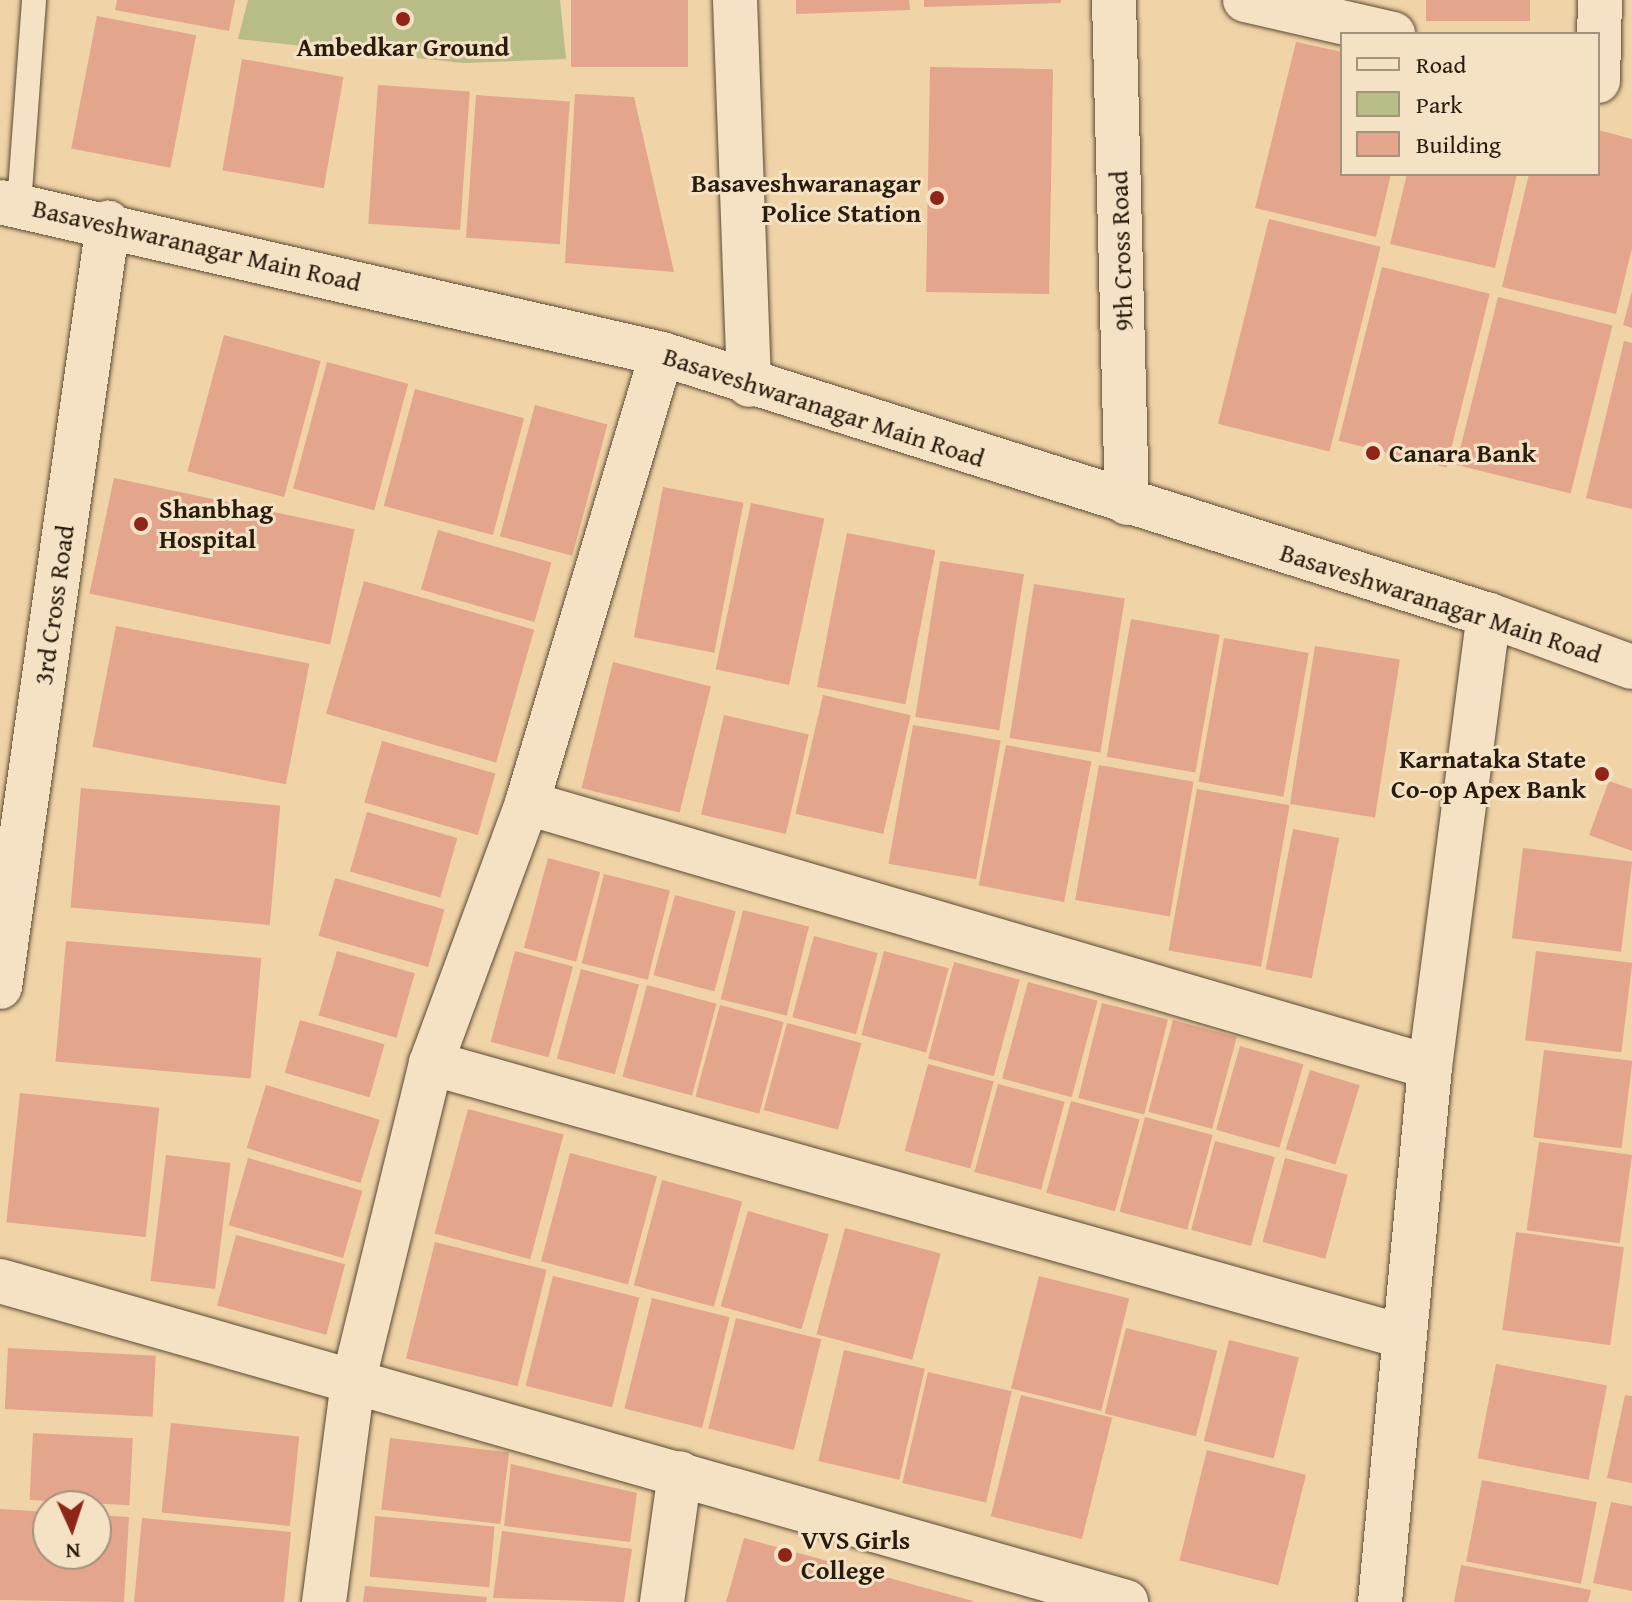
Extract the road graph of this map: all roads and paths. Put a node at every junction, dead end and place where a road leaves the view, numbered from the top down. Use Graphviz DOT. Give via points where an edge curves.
graph roads {
  1 [pos="34,0"];
  2 [pos="735,0"];
  3 [pos="1114,0"];
  4 [pos="1245,0"];
  5 [pos="1600,0"];
  6 [pos="1384,32"];
  7 [pos="1599,32"];
  8 [pos="1600,82"];
  9 [pos="1632,97"];
  10 [pos="9,203"];
  11 [pos="108,223"];
  12 [pos="662,354"];
  13 [pos="749,385"];
  14 [pos="1127,503"];
  15 [pos="1489,615"];
  16 [pos="1632,667"];
  17 [pos="527,803"];
  18 [pos="0,987"];
  19 [pos="431,1063"];
  20 [pos="1430,1067"];
  21 [pos="0,1281"];
  22 [pos="1401,1336"];
  23 [pos="353,1383"];
  24 [pos="680,1473"];
  25 [pos="324,1602"];
  26 [pos="662,1602"];
  27 [pos="1126,1602"];
  28 [pos="1380,1602"];
  1 -- 10 [label="lane"];
  2 -- 13 [label="street"];
  3 -- 14 [label="street, 9th Cross Road"];
  4 -- 6 [label="street"];
  5 -- 7 [label="street"];
  8 -- 9 [label="street"];
  10 -- 11 [label="street, Basaveshwaranagar Main Road"];
  11 -- 12 [label="street, Basaveshwaranagar Main Road"];
  11 -- 18 [label="street, 3rd Cross Road"];
  12 -- 13 [label="street, Basaveshwaranagar Main Road"];
  12 -- 17 [label="street"];
  13 -- 14 [label="street, Basaveshwaranagar Main Road"];
  14 -- 15 [label="street, Basaveshwaranagar Main Road"];
  15 -- 16 [label="street, Basaveshwaranagar Main Road"];
  15 -- 20 [label="street"];
  17 -- 19 [label="street"];
  17 -- 20 [label="street"];
  19 -- 22 [label="street"];
  19 -- 23 [label="street"];
  20 -- 22 [label="street"];
  21 -- 23 [label="street"];
  22 -- 28 [label="street"];
  23 -- 24 [label="street"];
  23 -- 25 [label="street"];
  24 -- 26 [label="street"];
  24 -- 27 [label="street"];
}
